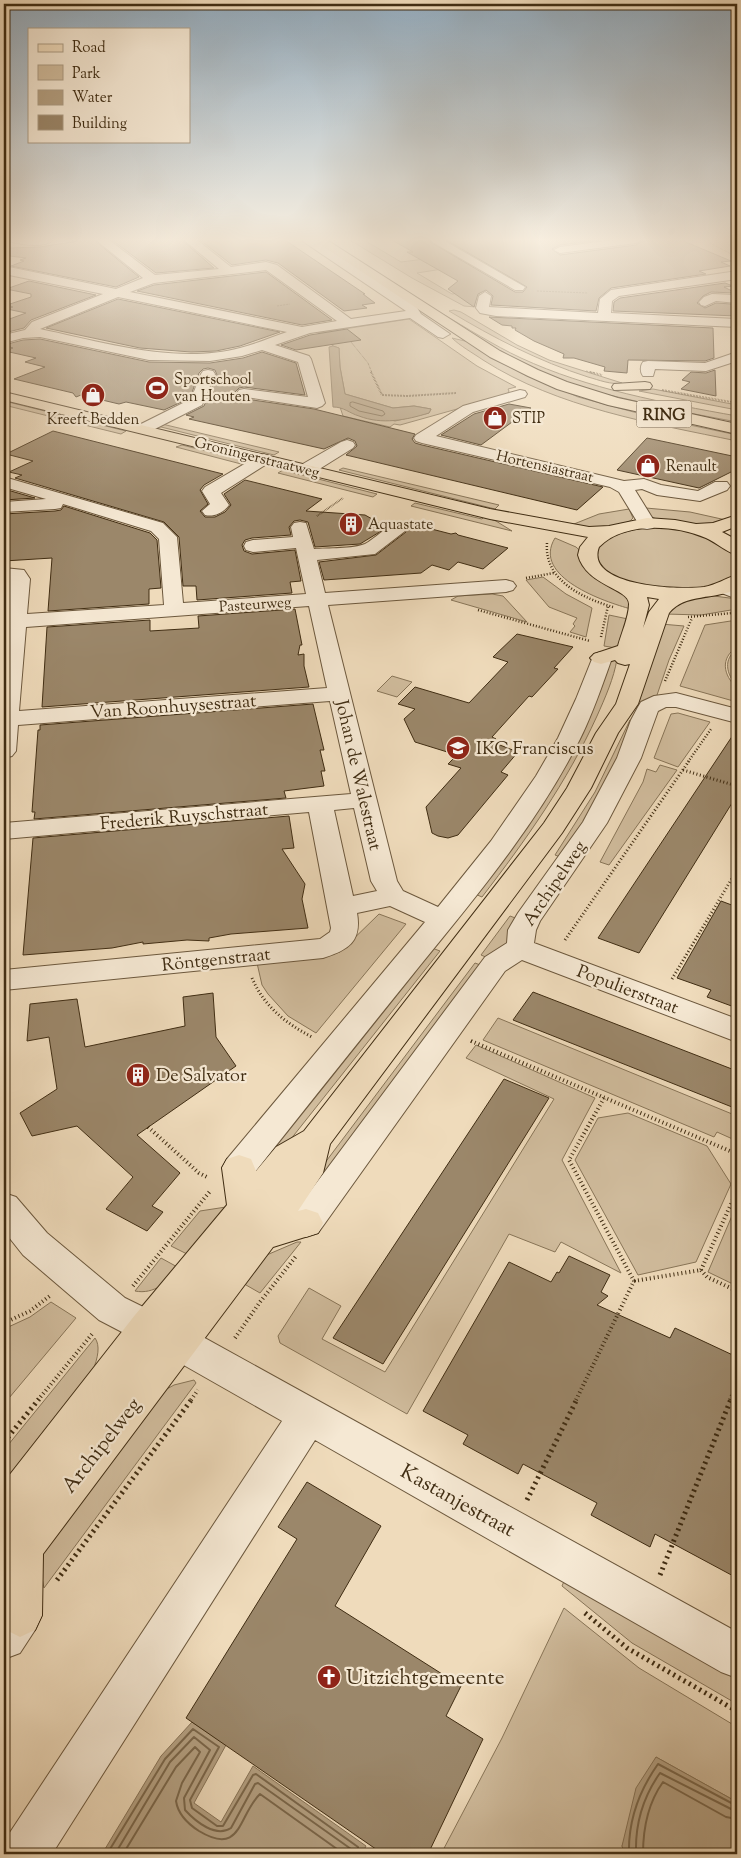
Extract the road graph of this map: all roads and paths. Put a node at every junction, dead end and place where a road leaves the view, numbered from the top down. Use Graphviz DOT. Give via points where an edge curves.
graph roads {
  1 [pos="10,327"];
  2 [pos="35,327"];
  3 [pos="282,327"];
  4 [pos="331,327"];
  5 [pos="432,327"];
  6 [pos="452,327"];
  7 [pos="470,327"];
  8 [pos="732,327"];
  9 [pos="303,331"];
  10 [pos="28,334"];
  11 [pos="443,334"];
  12 [pos="4,339"];
  13 [pos="350,340"];
  14 [pos="476,342"];
  15 [pos="262,345"];
  16 [pos="355,345"];
  17 [pos="349,346"];
  18 [pos="735,346"];
  19 [pos="544,364"];
  20 [pos="580,369"];
  21 [pos="208,374"];
  22 [pos="647,379"];
  23 [pos="603,383"];
  24 [pos="619,388"];
  25 [pos="460,392"];
  26 [pos="244,393"];
  27 [pos="520,394"];
  28 [pos="4,395"];
  29 [pos="737,403"];
  30 [pos="691,404"];
  31 [pos="143,429"];
  32 [pos="737,429"];
  33 [pos="347,446"];
  34 [pos="264,459"];
  35 [pos="307,469"];
  36 [pos="4,482"];
  37 [pos="622,486"];
  38 [pos="721,486"];
  39 [pos="347,495"];
  40 [pos="76,503"];
  41 [pos="4,507"];
  42 [pos="211,510"];
  43 [pos="490,514"];
  44 [pos="737,520"];
  45 [pos="647,524"];
  46 [pos="694,529"];
  47 [pos="396,531"];
  48 [pos="611,531"];
  49 [pos="304,541"];
  50 [pos="253,546"];
  51 [pos="737,549"];
  52 [pos="588,552"];
  53 [pos="10,574"];
  54 [pos="506,586"];
  55 [pos="627,587"];
  56 [pos="734,587"];
  57 [pos="439,591"];
  58 [pos="683,595"];
  59 [pos="317,600"];
  60 [pos="608,606"];
  61 [pos="174,610"];
  62 [pos="692,618"];
  63 [pos="10,621"];
  64 [pos="565,628"];
  65 [pos="560,633"];
  66 [pos="598,647"];
  67 [pos="628,650"];
  68 [pos="340,694"];
  69 [pos="644,708"];
  70 [pos="730,714"];
  71 [pos="7,719"];
  72 [pos="607,733"];
  73 [pos="4,751"];
  74 [pos="683,770"];
  75 [pos="737,786"];
  76 [pos="365,800"];
  77 [pos="320,804"];
  78 [pos="4,832"];
  79 [pos="737,870"];
  80 [pos="393,896"];
  81 [pos="342,907"];
  82 [pos="442,918"];
  83 [pos="518,948"];
  84 [pos="249,956"];
  85 [pos="550,960"];
  86 [pos="4,980"];
  87 [pos="659,1001"];
  88 [pos="737,1030"];
  89 [pos="445,1031"];
  90 [pos="337,1048"];
  91 [pos="604,1098"];
  92 [pos="148,1127"];
  93 [pos="737,1154"];
  94 [pos="225,1174"];
  95 [pos="737,1191"];
  96 [pos="4,1207"];
  97 [pos="253,1222"];
  98 [pos="306,1223"];
  99 [pos="700,1270"];
  100 [pos="72,1276"];
  101 [pos="634,1281"];
  102 [pos="737,1291"];
  103 [pos="4,1324"];
  104 [pos="164,1335"];
  105 [pos="217,1364"];
  106 [pos="737,1383"];
  107 [pos="308,1416"];
  108 [pos="513,1530"];
  109 [pos="8,1541"];
  110 [pos="648,1606"];
  111 [pos="12,1626"];
  112 [pos="737,1656"];
  113 [pos="24,1854"];
  1 -- 10 [label="street"];
  2 -- 10 [label="street"];
  3 -- 9 [label="street"];
  4 -- 9 [label="street"];
  5 -- 11 [label="street"];
  6 -- 14 [label="main road, RING"];
  7 -- 19 [label="main road"];
  8 -- 18 [label="street"];
  9 -- 15 [label="street"];
  10 -- 12 [label="street"];
  10 -- 15 [label="street" via="52,335 187,365"];
  11 -- 14 [label="main road"];
  13 -- 16 [label="path"];
  14 -- 32 [label="main road, RING" via="523,369 572,389 630,406"];
  15 -- 26 [label="street" via="304,359 317,403"];
  16 -- 17 [label="path"];
  16 -- 25 [label="path" via="368,363 377,390 382,395"];
  18 -- 22 [label="street" via="702,368 648,365"];
  20 -- 22 [label="path"];
  21 -- 31 [label="street" via="197,402"];
  22 -- 24 [label="main road"];
  22 -- 29 [label="path"];
  23 -- 24 [label="main road, RING"];
  24 -- 30 [label="main road, RING"];
  27 -- 37 [label="street, Hortensiastraat" via="468,409 422,438"];
  28 -- 31 [label="main road, Groningerstraatweg"];
  31 -- 34 [label="main road, Groningerstraatweg"];
  33 -- 35 [label="street"];
  34 -- 35 [label="main road, Groningerstraatweg"];
  34 -- 42 [label="street" via="211,491 220,505"];
  35 -- 43 [label="main road, Groningerstraatweg"];
  36 -- 40 [label="street"];
  37 -- 38 [label="street, Hortensiastraat" via="644,484 657,490 700,496"];
  37 -- 45 [label="street"];
  39 -- 49 [label="path"];
  40 -- 41 [label="street"];
  40 -- 61 [label="street" via="147,523 164,532 170,544"];
  43 -- 48 [label="main road, Groningerstraatweg" via="581,531"];
  43 -- 52 [label="main road, Groningerstraatweg" via="569,539"];
  44 -- 46 [label="main road" via="714,528"];
  45 -- 46 [label="main road"];
  45 -- 48 [label="main road"];
  46 -- 51 [label="main road" via="716,536"];
  47 -- 49 [label="street" via="368,550"];
  48 -- 52 [label="main road" via="593,542"];
  49 -- 50 [label="street"];
  49 -- 59 [label="street, Johan de Walestraat"];
  52 -- 55 [label="main road" via="588,558 602,575"];
  53 -- 63 [label="street" via="20,579"];
  54 -- 57 [label="street, Pasteurweg"];
  55 -- 58 [label="main road" via="649,593"];
  55 -- 67 [label="main road, Archipelweg" via="637,596 639,605"];
  56 -- 58 [label="main road"];
  57 -- 59 [label="street, Pasteurweg"];
  57 -- 65 [label="path" via="442,600"];
  58 -- 69 [label="main road, Archipelweg" via="668,601 659,612"];
  59 -- 61 [label="street, Pasteurweg"];
  59 -- 68 [label="street, Johan de Walestraat"];
  60 -- 66 [label="path"];
  61 -- 63 [label="street, Pasteurweg"];
  62 -- 69 [label="path" via="661,694"];
  63 -- 71 [label="street"];
  64 -- 65 [label="path"];
  65 -- 66 [label="path"];
  66 -- 67 [label="main road"];
  66 -- 82 [label="street" via="594,686 576,728 528,810"];
  67 -- 72 [label="main road, Archipelweg"];
  68 -- 71 [label="street, Van Roonhuysestraat"];
  68 -- 76 [label="street, Johan de Walestraat"];
  69 -- 70 [label="street" via="684,701"];
  69 -- 72 [label="main road, Archipelweg"];
  69 -- 83 [label="street, Archipelweg" via="629,758 594,823 528,919"];
  70 -- 74 [label="path"];
  71 -- 73 [label="street"];
  72 -- 97 [label="main road, Archipelweg" via="579,788 553,828 315,1140 306,1173"];
  74 -- 75 [label="path"];
  74 -- 85 [label="path"];
  76 -- 77 [label="street, Frederik Ruyschstraat"];
  76 -- 80 [label="street, Johan de Walestraat" via="384,881"];
  77 -- 78 [label="street, Frederik Ruyschstraat"];
  77 -- 81 [label="street"];
  79 -- 87 [label="path"];
  80 -- 81 [label="street"];
  80 -- 82 [label="street"];
  81 -- 84 [label="street, Röntgenstraat" via="346,927 343,937 334,944"];
  82 -- 90 [label="street"];
  83 -- 85 [label="street, Populierstraat"];
  83 -- 89 [label="street, Archipelweg" via="495,964"];
  84 -- 86 [label="street, Röntgenstraat"];
  84 -- 90 [label="path" via="256,990 270,1007 287,1024"];
  85 -- 87 [label="street, Populierstraat"];
  87 -- 88 [label="street, Populierstraat"];
  89 -- 91 [label="path"];
  89 -- 98 [label="street, Archipelweg"];
  90 -- 94 [label="street"];
  91 -- 93 [label="path"];
  91 -- 101 [label="path" via="569,1160"];
  92 -- 94 [label="path" via="199,1173"];
  94 -- 97 [label="main road"];
  95 -- 99 [label="path"];
  96 -- 100 [label="street, Kastanjestraat" via="35,1244"];
  97 -- 98 [label="main road"];
  97 -- 104 [label="main road, Archipelweg"];
  98 -- 105 [label="path" via="306,1244"];
  99 -- 101 [label="path"];
  99 -- 102 [label="path" via="707,1277"];
  100 -- 103 [label="path" via="42,1302"];
  100 -- 104 [label="street, Kastanjestraat" via="112,1309"];
  101 -- 108 [label="path"];
  104 -- 105 [label="street, Kastanjestraat"];
  104 -- 109 [label="main road, Archipelweg"];
  105 -- 107 [label="street, Kastanjestraat"];
  105 -- 111 [label="path" via="48,1592"];
  106 -- 110 [label="path"];
  107 -- 108 [label="street, Kastanjestraat"];
  107 -- 113 [label="street"];
  108 -- 110 [label="street, Kastanjestraat"];
  109 -- 111 [label="main road"];
  110 -- 112 [label="street, Kastanjestraat"];
}
